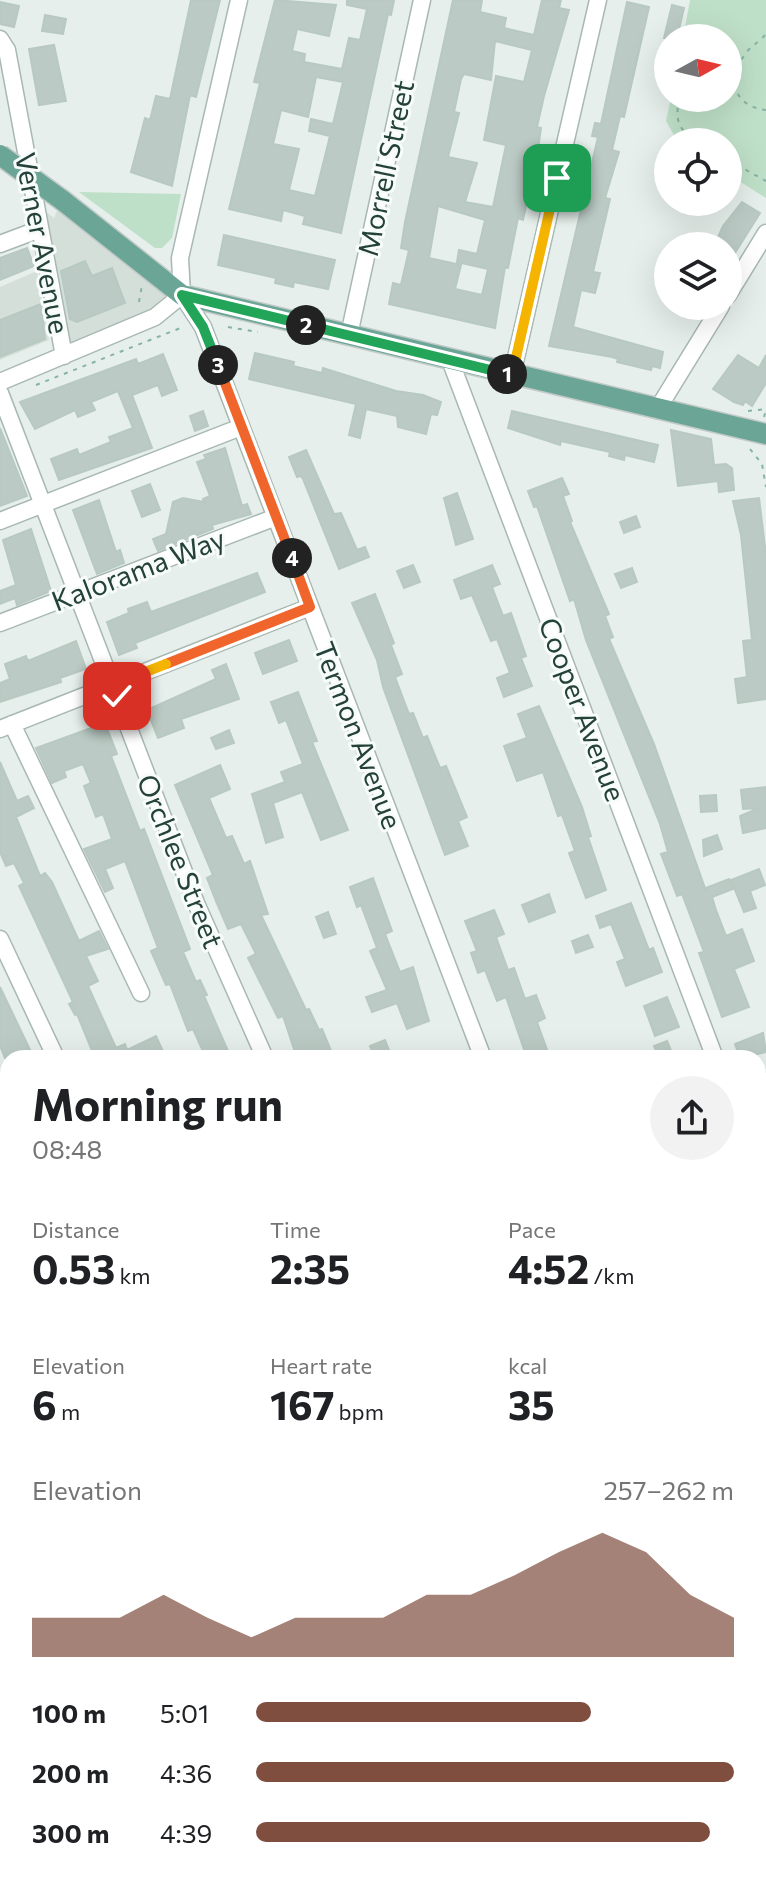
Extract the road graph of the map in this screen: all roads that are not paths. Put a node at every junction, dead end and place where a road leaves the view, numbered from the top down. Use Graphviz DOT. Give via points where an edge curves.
graph roads {
  1 [pos="239,0"];
  2 [pos="422,0"];
  3 [pos="598,0"];
  4 [pos="0,39"];
  5 [pos="0,155"];
  6 [pos="40,229"];
  7 [pos="766,233"];
  8 [pos="0,244"];
  9 [pos="742,272"];
  10 [pos="182,295"];
  11 [pos="712,320"];
  12 [pos="349,335"];
  13 [pos="64,356"];
  14 [pos="450,360"];
  15 [pos="512,375"];
  16 [pos="0,382"];
  17 [pos="0,393"];
  18 [pos="657,410"];
  19 [pos="241,427"];
  20 [pos="766,434"];
  21 [pos="43,505"];
  22 [pos="276,517"];
  23 [pos="0,521"];
  24 [pos="76,591"];
  25 [pos="310,607"];
  26 [pos="0,623"];
  27 [pos="112,685"];
  28 [pos="6,726"];
  29 [pos="0,939"];
  30 [pos="141,993"];
  31 [pos="52,1050"];
  32 [pos="261,1050"];
  33 [pos="480,1050"];
  34 [pos="712,1050"];
  1 -- 10 [label="street" via="180,258"];
  2 -- 12 [label="street, Morrell Street"];
  3 -- 15 [label="street"];
  4 -- 6 [label="street, Verner Avenue" via="7,50"];
  5 -- 10 [label="main road, bridge"];
  6 -- 8 [label="street"];
  6 -- 13 [label="street, Verner Avenue"];
  7 -- 9 [label="street"];
  10 -- 12 [label="main road"];
  10 -- 13 [label="street" via="155,317"];
  10 -- 19 [label="street, Termon Avenue" via="203,327"];
  11 -- 18 [label="street"];
  12 -- 14 [label="main road"];
  13 -- 16 [label="street"];
  14 -- 15 [label="main road"];
  14 -- 34 [label="street, Cooper Avenue"];
  15 -- 18 [label="main road"];
  17 -- 21 [label="street, Orchlee Street"];
  18 -- 20 [label="main road"];
  19 -- 21 [label="street"];
  19 -- 22 [label="street, Termon Avenue"];
  21 -- 23 [label="street"];
  21 -- 24 [label="street, Orchlee Street"];
  22 -- 24 [label="street, Kalorama Way"];
  22 -- 25 [label="street, Termon Avenue"];
  24 -- 26 [label="street, Kalorama Way"];
  24 -- 27 [label="street, Orchlee Street"];
  25 -- 27 [label="street"];
  25 -- 33 [label="street, Termon Avenue"];
  27 -- 28 [label="street"];
  27 -- 32 [label="street, Orchlee Street" via="196,903"];
  28 -- 30 [label="street"];
  29 -- 31 [label="street"];
}
